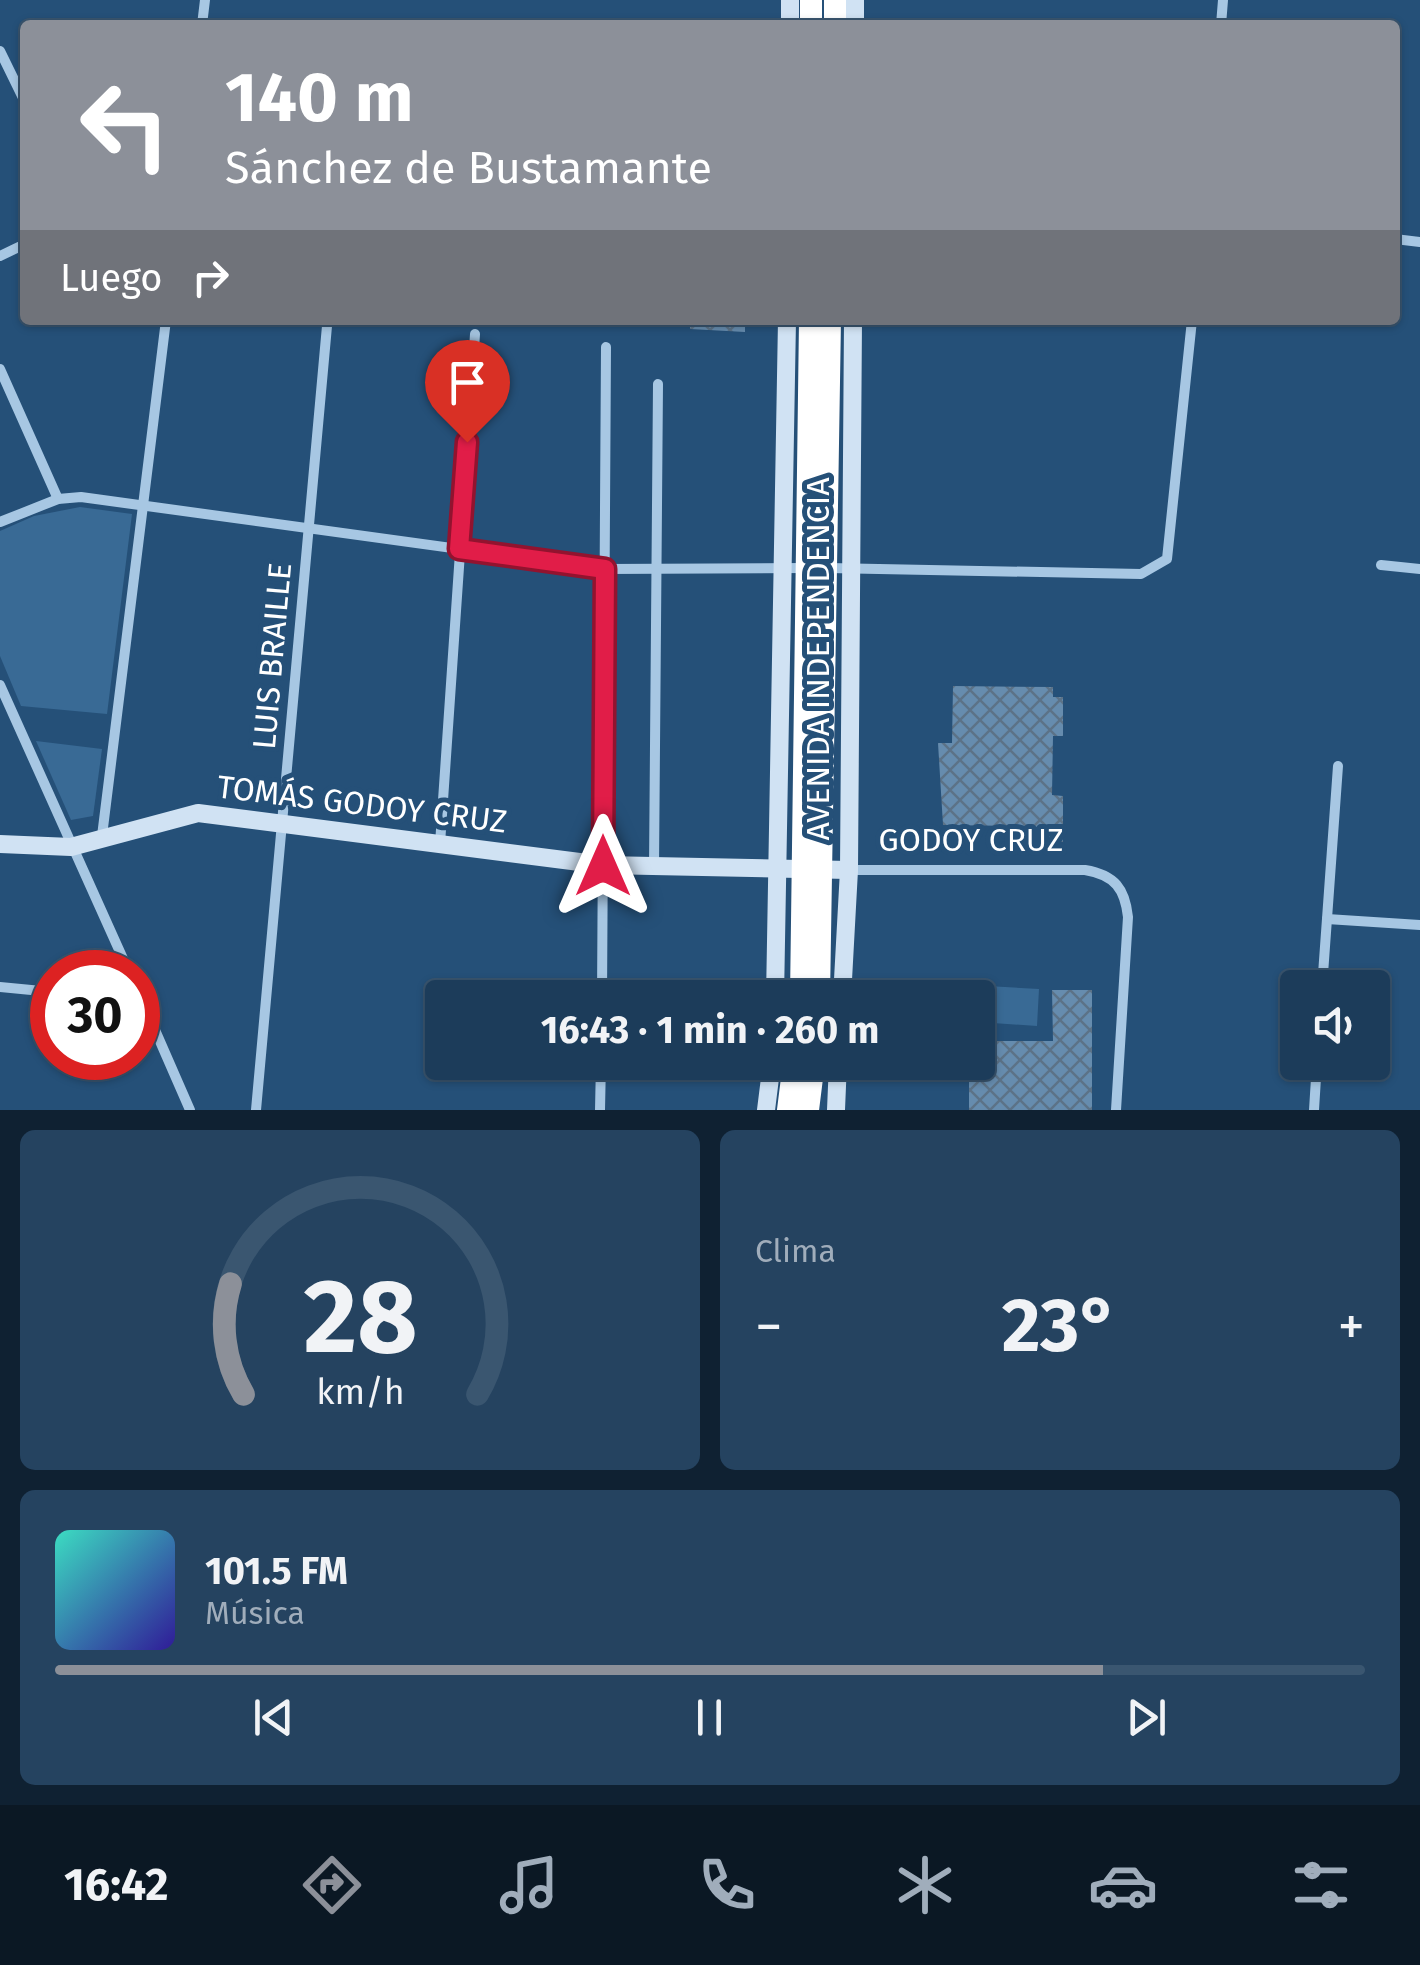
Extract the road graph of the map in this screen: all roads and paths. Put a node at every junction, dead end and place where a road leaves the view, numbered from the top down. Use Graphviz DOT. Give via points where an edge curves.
graph roads {
  1 [pos="0,51"];
  2 [pos="20,92"];
  3 [pos="165,325"];
  4 [pos="788,325"];
  5 [pos="808,325"];
  6 [pos="829,325"];
  7 [pos="836,325"];
  8 [pos="853,325"];
  9 [pos="1191,325"];
  10 [pos="327,326"];
  11 [pos="475,334"];
  12 [pos="606,347"];
  13 [pos="0,368"];
  14 [pos="819,382"];
  15 [pos="658,384"];
  16 [pos="58,499"];
  17 [pos="144,506"];
  18 [pos="0,522"];
  19 [pos="310,526"];
  20 [pos="459,549"];
  21 [pos="1381,565"];
  22 [pos="829,568"];
  23 [pos="605,569"];
  24 [pos="783,569"];
  25 [pos="1420,569"];
  26 [pos="656,570"];
  27 [pos="0,685"];
  28 [pos="1338,766"];
  29 [pos="282,825"];
  30 [pos="102,836"];
  31 [pos="0,844"];
  32 [pos="440,844"];
  33 [pos="71,847"];
  34 [pos="603,866"];
  35 [pos="654,868"];
  36 [pos="849,870"];
  37 [pos="780,871"];
  38 [pos="814,871"];
  39 [pos="1327,919"];
  40 [pos="1420,925"];
  41 [pos="119,950"];
  42 [pos="1323,970"];
  43 [pos="602,980"];
  44 [pos="775,980"];
  45 [pos="803,980"];
  46 [pos="818,980"];
  47 [pos="843,980"];
  48 [pos="0,986"];
  49 [pos="30,989"];
  50 [pos="160,1044"];
  51 [pos="601,1080"];
  52 [pos="770,1080"];
  53 [pos="812,1080"];
  54 [pos="816,1080"];
  55 [pos="837,1080"];
  56 [pos="1316,1080"];
  57 [pos="190,1110"];
  58 [pos="256,1110"];
  59 [pos="600,1110"];
  60 [pos="766,1110"];
  61 [pos="808,1110"];
  62 [pos="817,1110"];
  63 [pos="836,1110"];
  64 [pos="1116,1110"];
  65 [pos="1314,1110"];
  1 -- 2 [label="street"];
  3 -- 17 [label="street"];
  4 -- 24 [label="main road, AVENIDA INDEPENDENCIA"];
  5 -- 14 [label="highway"];
  6 -- 14 [label="highway, AVENIDA INDEPENDENCIA"];
  7 -- 14 [label="highway"];
  8 -- 22 [label="main road, AVENIDA INDEPENDENCIA"];
  9 -- 22 [label="street" via="1167,560 1141,574"];
  10 -- 19 [label="street, LUIS BRAILLE"];
  11 -- 20 [label="street"];
  12 -- 23 [label="street"];
  13 -- 16 [label="street"];
  14 -- 22 [label="highway, AVENIDA INDEPENDENCIA"];
  15 -- 26 [label="street"];
  16 -- 17 [label="street"];
  16 -- 18 [label="street"];
  17 -- 19 [label="street"];
  17 -- 30 [label="street"];
  19 -- 20 [label="street"];
  19 -- 29 [label="street, LUIS BRAILLE"];
  20 -- 23 [label="street"];
  20 -- 32 [label="street"];
  21 -- 25 [label="street"];
  22 -- 24 [label="street"];
  22 -- 36 [label="main road, AVENIDA INDEPENDENCIA"];
  22 -- 38 [label="highway, AVENIDA INDEPENDENCIA"];
  23 -- 26 [label="street"];
  23 -- 34 [label="street"];
  24 -- 26 [label="street"];
  24 -- 37 [label="main road, AVENIDA INDEPENDENCIA"];
  26 -- 35 [label="street"];
  27 -- 33 [label="street"];
  28 -- 39 [label="street"];
  29 -- 30 [label="main road, TOMÁS GODOY CRUZ" via="198,814"];
  29 -- 32 [label="main road, TOMÁS GODOY CRUZ"];
  29 -- 58 [label="street, LUIS BRAILLE"];
  30 -- 33 [label="main road, TOMÁS GODOY CRUZ"];
  31 -- 33 [label="main road, TOMÁS GODOY CRUZ"];
  32 -- 34 [label="main road, TOMÁS GODOY CRUZ"];
  33 -- 41 [label="street"];
  34 -- 35 [label="main road, TOMÁS GODOY CRUZ"];
  34 -- 43 [label="street"];
  35 -- 37 [label="main road, TOMÁS GODOY CRUZ"];
  36 -- 38 [label="main road, GODOY CRUZ"];
  36 -- 47 [label="main road, AVENIDA INDEPENDENCIA"];
  36 -- 64 [label="street, GODOY CRUZ" via="1102,873 1117,883 1128,917"];
  37 -- 38 [label="main road, GODOY CRUZ"];
  37 -- 44 [label="main road, AVENIDA INDEPENDENCIA"];
  38 -- 45 [label="highway, AVENIDA INDEPENDENCIA"];
  38 -- 46 [label="highway, AVENIDA INDEPENDENCIA"];
  39 -- 40 [label="street"];
  39 -- 42 [label="street"];
  48 -- 49 [label="street"];
  50 -- 57 [label="street"];
  51 -- 59 [label="street"];
  52 -- 60 [label="main road"];
  53 -- 61 [label="highway"];
  54 -- 62 [label="highway"];
  55 -- 63 [label="main road"];
  56 -- 65 [label="street"];
}
